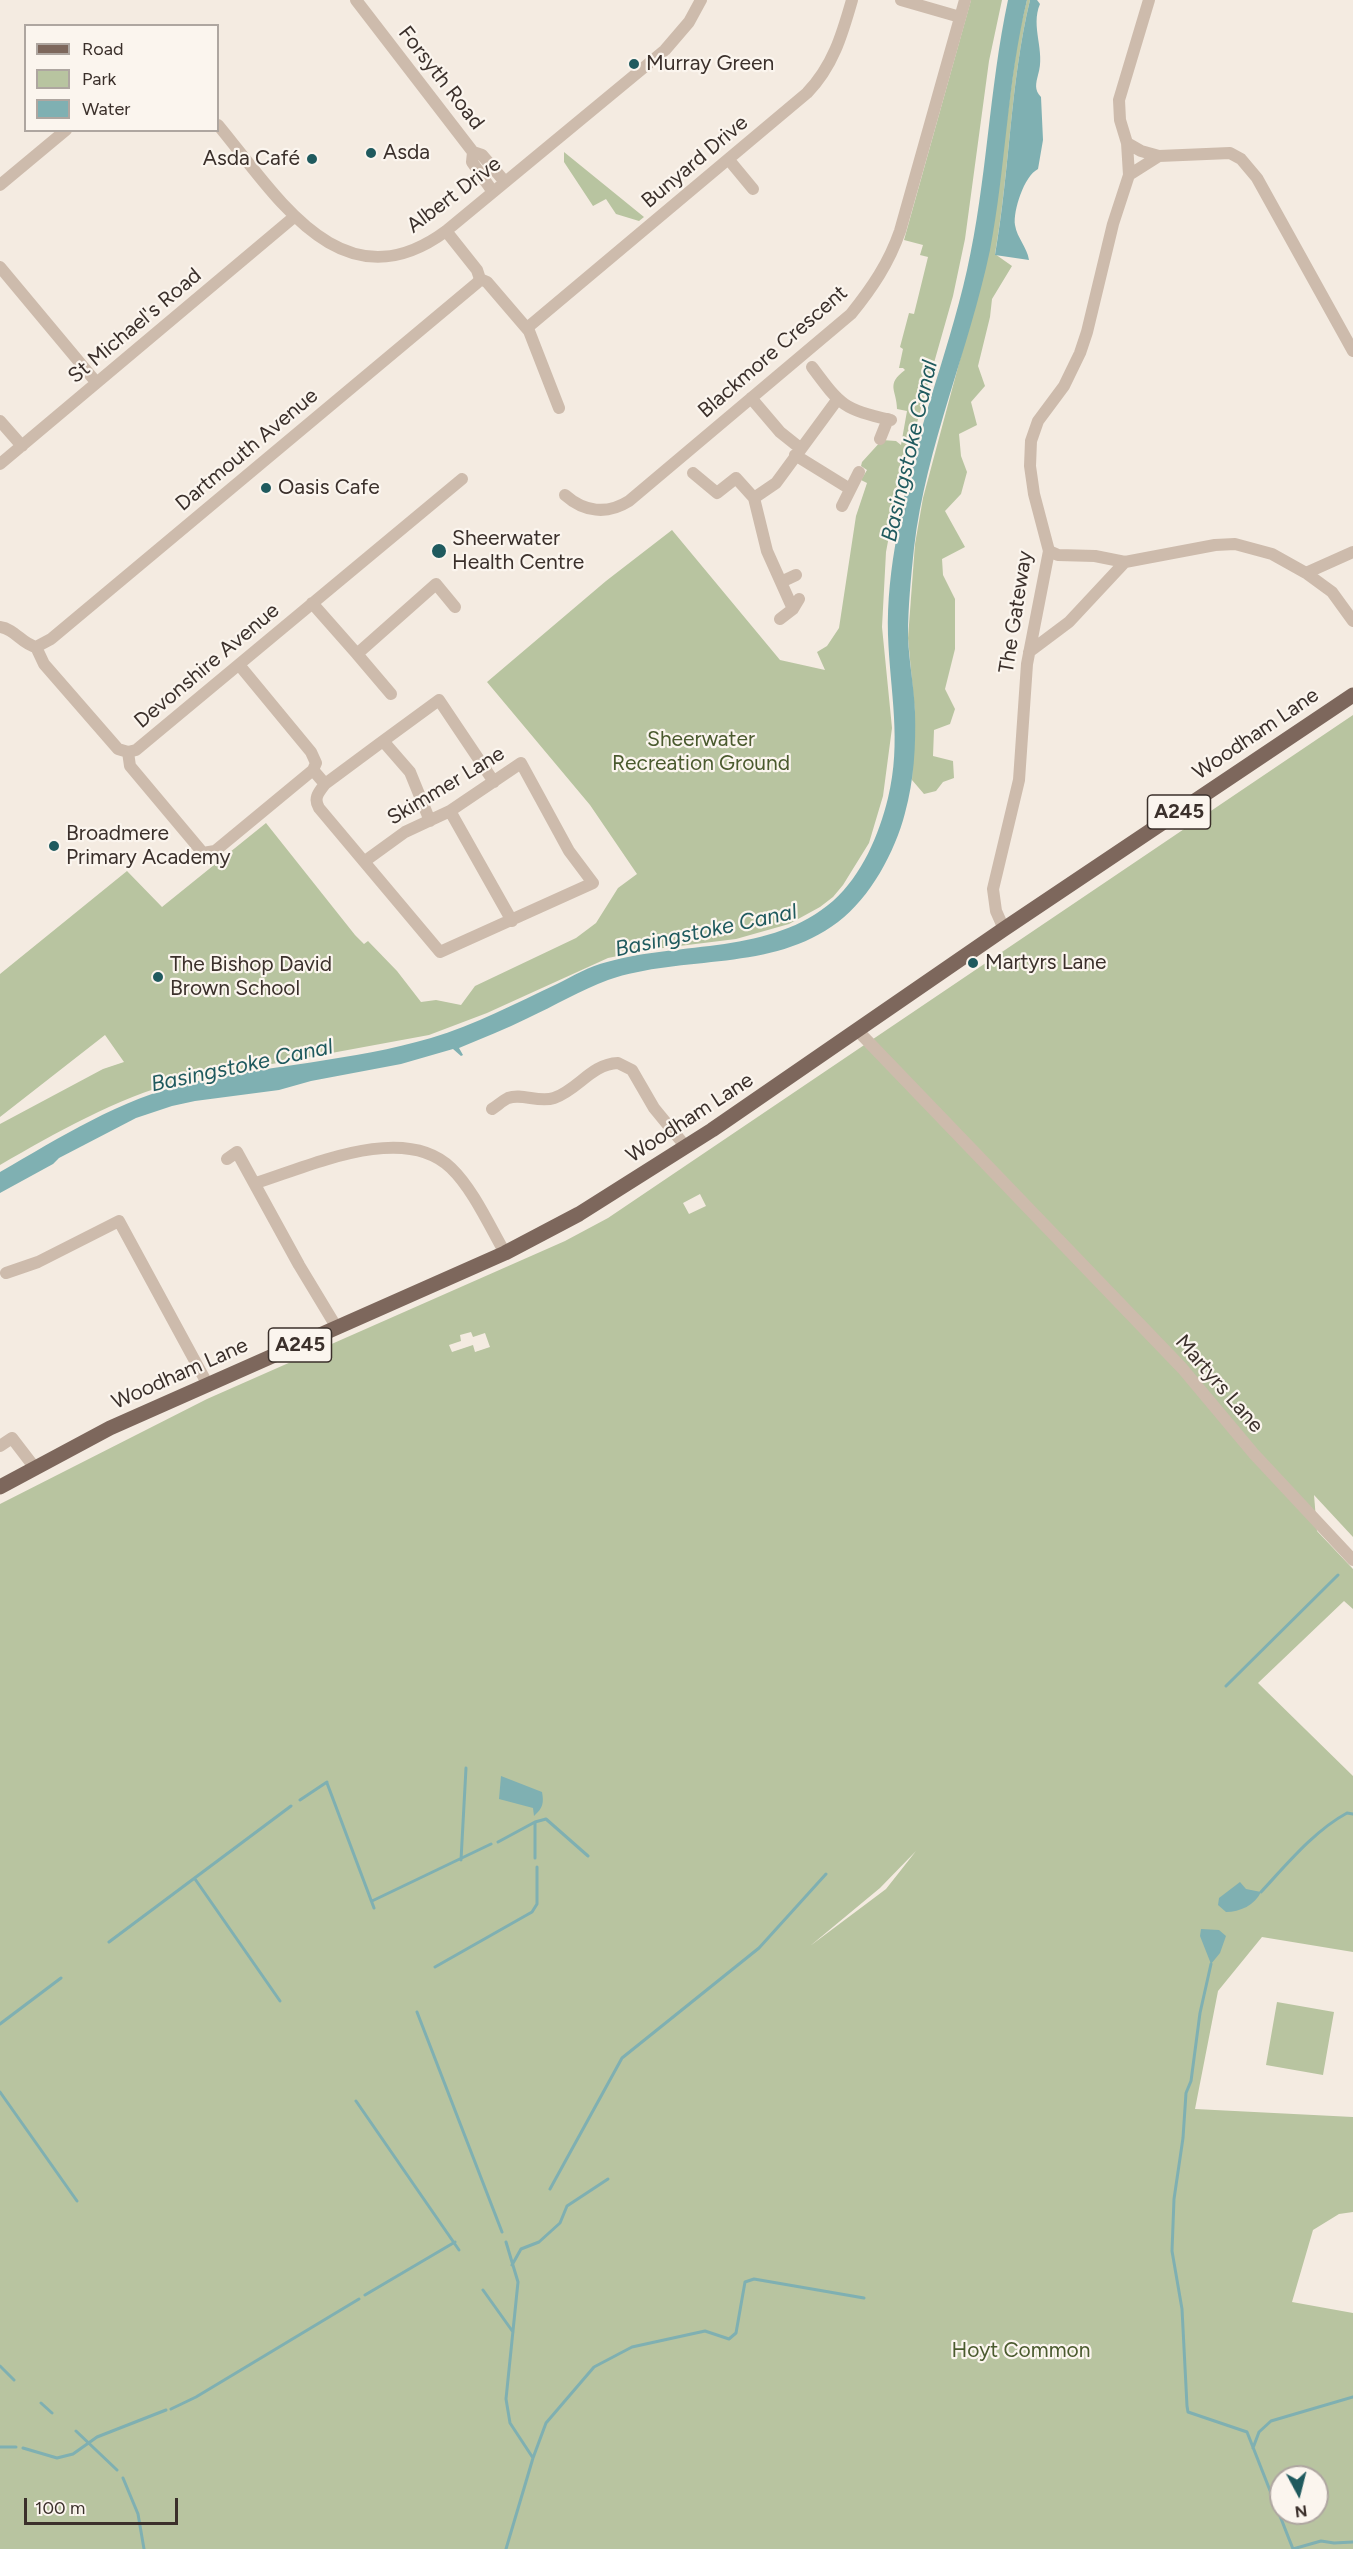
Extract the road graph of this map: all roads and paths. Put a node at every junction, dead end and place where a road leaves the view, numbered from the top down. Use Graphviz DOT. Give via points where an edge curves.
graph roads {
  1 [pos="356,0"];
  2 [pos="701,0"];
  3 [pos="852,0"];
  4 [pos="902,0"];
  5 [pos="965,0"];
  6 [pos="1149,0"];
  7 [pos="960,16"];
  8 [pos="219,126"];
  9 [pos="64,132"];
  10 [pos="1127,143"];
  11 [pos="473,152"];
  12 [pos="1159,156"];
  13 [pos="729,160"];
  14 [pos="1129,175"];
  15 [pos="505,182"];
  16 [pos="0,184"];
  17 [pos="753,189"];
  18 [pos="493,192"];
  19 [pos="294,217"];
  20 [pos="446,231"];
  21 [pos="0,267"];
  22 [pos="480,279"];
  23 [pos="528,330"];
  24 [pos="1353,351"];
  25 [pos="812,368"];
  26 [pos="96,382"];
  27 [pos="751,398"];
  28 [pos="837,400"];
  29 [pos="559,408"];
  30 [pos="0,421"];
  31 [pos="880,439"];
  32 [pos="22,446"];
  33 [pos="798,452"];
  34 [pos="0,464"];
  35 [pos="859,472"];
  36 [pos="693,473"];
  37 [pos="462,479"];
  38 [pos="850,489"];
  39 [pos="565,495"];
  40 [pos="754,498"];
  41 [pos="842,506"];
  42 [pos="1049,551"];
  43 [pos="1353,552"];
  44 [pos="1125,562"];
  45 [pos="1306,573"];
  46 [pos="796,575"];
  47 [pos="782,582"];
  48 [pos="312,603"];
  49 [pos="455,607"];
  50 [pos="780,619"];
  51 [pos="1353,621"];
  52 [pos="0,627"];
  53 [pos="36,647"];
  54 [pos="1029,652"];
  55 [pos="357,654"];
  56 [pos="240,666"];
  57 [pos="391,694"];
  58 [pos="1353,695"];
  59 [pos="383,741"];
  60 [pos="128,752"];
  61 [pos="314,770"];
  62 [pos="494,782"];
  63 [pos="325,784"];
  64 [pos="450,811"];
  65 [pos="430,821"];
  66 [pos="365,861"];
  67 [pos="512,921"];
  68 [pos="1004,928"];
  69 [pos="852,1035"];
  70 [pos="492,1109"];
  71 [pos="686,1147"];
  72 [pos="227,1159"];
  73 [pos="256,1183"];
  74 [pos="506,1253"];
  75 [pos="6,1273"];
  76 [pos="337,1328"];
  77 [pos="208,1385"];
  78 [pos="0,1446"];
  79 [pos="35,1468"];
  80 [pos="0,1487"];
  81 [pos="1353,1560"];
  1 -- 11 [label="street, Forsyth Road"];
  2 -- 15 [label="street, Albert Drive" via="689,22 665,50"];
  3 -- 13 [label="street, Bunyard Drive" via="841,41 821,79"];
  4 -- 7 [label="street"];
  5 -- 7 [label="street, Blackmore Crescent"];
  6 -- 10 [label="street, The Gateway" via="1119,100"];
  7 -- 27 [label="street, Blackmore Crescent" via="900,231 887,263 851,314"];
  8 -- 19 [label="street, Albert Drive"];
  9 -- 16 [label="street"];
  10 -- 12 [label="street"];
  10 -- 14 [label="street, The Gateway"];
  11 -- 15 [label="street, Forsyth Road" via="482,155"];
  11 -- 18 [label="street, Forsyth Road" via="472,162"];
  12 -- 14 [label="street"];
  12 -- 24 [label="street" via="1227,152 1246,164"];
  13 -- 17 [label="street"];
  13 -- 23 [label="street, Bunyard Drive"];
  14 -- 42 [label="street, The Gateway" via="1080,352 1030,441 1034,494"];
  15 -- 18 [label="street, Albert Drive"];
  18 -- 20 [label="street, Albert Drive"];
  19 -- 20 [label="street, Albert Drive" via="333,247 369,257 416,250"];
  19 -- 26 [label="street, St Michael's Road"];
  20 -- 22 [label="street"];
  21 -- 26 [label="street"];
  22 -- 23 [label="street" via="487,282"];
  22 -- 53 [label="street, Dartmouth Avenue" via="51,639"];
  23 -- 29 [label="street"];
  25 -- 28 [label="street"];
  26 -- 32 [label="street, St Michael's Road"];
  27 -- 33 [label="street"];
  27 -- 39 [label="street, Blackmore Crescent" via="621,506 588,509"];
  28 -- 31 [label="street" via="854,411 889,420"];
  28 -- 33 [label="street"];
  30 -- 32 [label="street"];
  32 -- 34 [label="street, St Michael's Road"];
  33 -- 38 [label="street"];
  33 -- 40 [label="street" via="776,483"];
  35 -- 38 [label="street"];
  36 -- 40 [label="street" via="717,493 736,478"];
  37 -- 48 [label="street, Devonshire Avenue"];
  38 -- 41 [label="street"];
  40 -- 47 [label="street" via="767,550"];
  42 -- 44 [label="street"];
  42 -- 54 [label="street, The Gateway"];
  43 -- 45 [label="street"];
  44 -- 45 [label="street" via="1235,544 1272,554"];
  44 -- 54 [label="street" via="1070,622"];
  45 -- 51 [label="street" via="1332,592"];
  46 -- 47 [label="street"];
  47 -- 50 [label="street" via="796,604"];
  48 -- 55 [label="street, Devonshire Avenue"];
  48 -- 56 [label="street, Devonshire Avenue"];
  49 -- 55 [label="street" via="436,584"];
  52 -- 53 [label="street, Devonshire Avenue"];
  53 -- 60 [label="street, Devonshire Avenue" via="44,664 118,748"];
  54 -- 68 [label="street, The Gateway" via="1019,780 993,889 996,911"];
  55 -- 57 [label="street, Devonshire Avenue"];
  56 -- 60 [label="street, Devonshire Avenue" via="136,750"];
  56 -- 61 [label="street" via="315,758"];
  58 -- 68 [label="main road, Woodham Lane / A245"];
  59 -- 62 [label="street" via="439,700"];
  59 -- 63 [label="street"];
  59 -- 65 [label="street" via="410,772"];
  60 -- 61 [label="street" via="130,766 203,853 215,851"];
  61 -- 63 [label="street"];
  62 -- 64 [label="street, Skimmer Lane"];
  62 -- 67 [label="street, Skimmer Lane" via="521,763 569,851 593,883"];
  63 -- 66 [label="street" via="316,802"];
  64 -- 65 [label="street, Skimmer Lane"];
  64 -- 67 [label="street"];
  65 -- 66 [label="street, Skimmer Lane" via="405,832"];
  66 -- 67 [label="street" via="440,952"];
  68 -- 69 [label="main road, Woodham Lane / A245"];
  69 -- 71 [label="main road, Woodham Lane / A245"];
  69 -- 81 [label="street, Martyrs Lane" via="881,1052 1182,1368 1254,1454"];
  70 -- 71 [label="street" via="508,1098 537,1100 566,1093 599,1067 618,1063 632,1070 654,1108"];
  71 -- 74 [label="main road, Woodham Lane / A245" via="579,1214"];
  72 -- 73 [label="street" via="237,1152"];
  73 -- 74 [label="street" via="341,1156 397,1146 418,1149 440,1158 460,1178"];
  73 -- 76 [label="street"];
  74 -- 76 [label="main road, Woodham Lane / A245"];
  75 -- 77 [label="street" via="38,1262 119,1221"];
  76 -- 77 [label="main road, Woodham Lane / A245"];
  77 -- 79 [label="main road, Woodham Lane / A245" via="110,1428"];
  78 -- 79 [label="street" via="12,1438"];
  79 -- 80 [label="main road, Woodham Lane / A245"];
}
